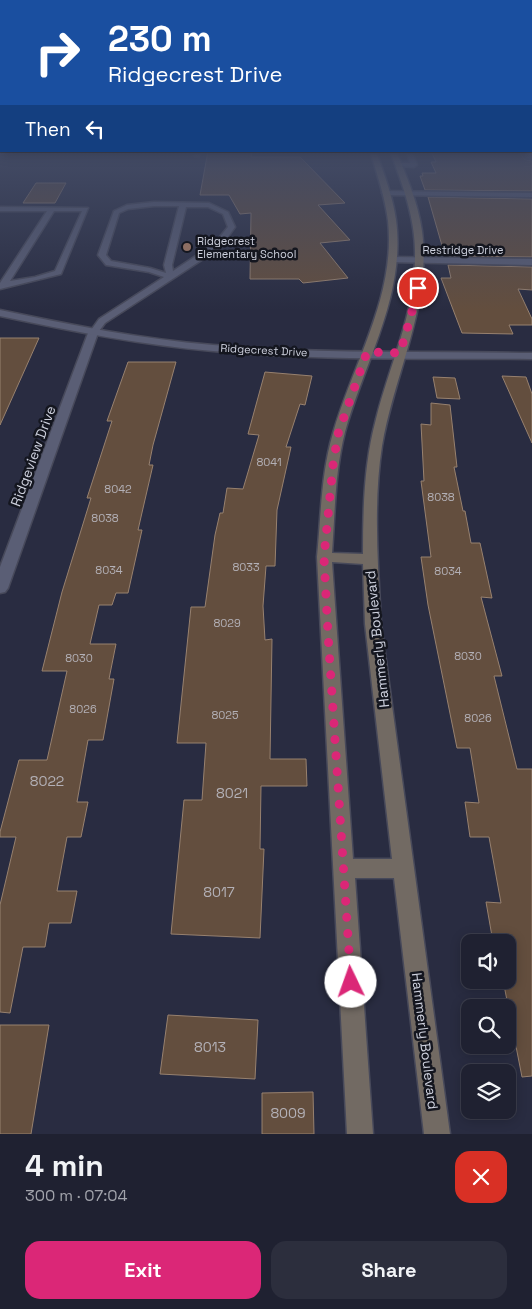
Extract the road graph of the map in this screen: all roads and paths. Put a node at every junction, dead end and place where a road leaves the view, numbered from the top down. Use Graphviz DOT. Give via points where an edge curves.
graph roads {
  1 [pos="183,204"];
  2 [pos="388,204"];
  3 [pos="411,204"];
  4 [pos="0,209"];
  5 [pos="52,209"];
  6 [pos="393,260"];
  7 [pos="419,261"];
  8 [pos="532,262"];
  9 [pos="170,276"];
  10 [pos="2,286"];
  11 [pos="0,312"];
  12 [pos="93,333"];
  13 [pos="367,352"];
  14 [pos="400,353"];
  15 [pos="532,356"];
  16 [pos="324,557"];
  17 [pos="369,559"];
  18 [pos="0,588"];
  19 [pos="345,868"];
  20 [pos="403,869"];
  21 [pos="360,1134"];
  22 [pos="437,1134"];
  1 -- 9 [label="lane" via="168,265"];
  1 -- 9 [label="lane" via="209,204 226,213 232,227 217,246"];
  1 -- 9 [label="lane" via="127,206 116,212 102,255 110,263"];
  2 -- 6 [label="main road" via="393,232"];
  3 -- 7 [label="main road, Hammerly Boulevard" via="418,232"];
  4 -- 5 [label="lane"];
  5 -- 10 [label="lane"];
  5 -- 10 [label="lane" via="86,209 58,272"];
  6 -- 7 [label="street, Restridge Drive"];
  6 -- 13 [label="main road"];
  7 -- 8 [label="street, Restridge Drive"];
  7 -- 14 [label="main road, Hammerly Boulevard" via="418,288"];
  9 -- 12 [label="lane" via="102,321"];
  11 -- 12 [label="street, Ridgecrest Drive"];
  12 -- 13 [label="street, Ridgecrest Drive" via="213,348"];
  12 -- 18 [label="street, Ridgeview Drive"];
  13 -- 14 [label="street, Ridgecrest Drive"];
  13 -- 16 [label="main road" via="338,434"];
  14 -- 15 [label="street, Ridgecrest Drive"];
  14 -- 17 [label="main road, Hammerly Boulevard" via="384,404 376,445 371,481"];
  16 -- 17 [label="main road"];
  16 -- 19 [label="main road"];
  17 -- 20 [label="main road, Hammerly Boulevard" via="373,624"];
  19 -- 20 [label="main road"];
  19 -- 21 [label="main road"];
  20 -- 22 [label="main road, Hammerly Boulevard"];
}
